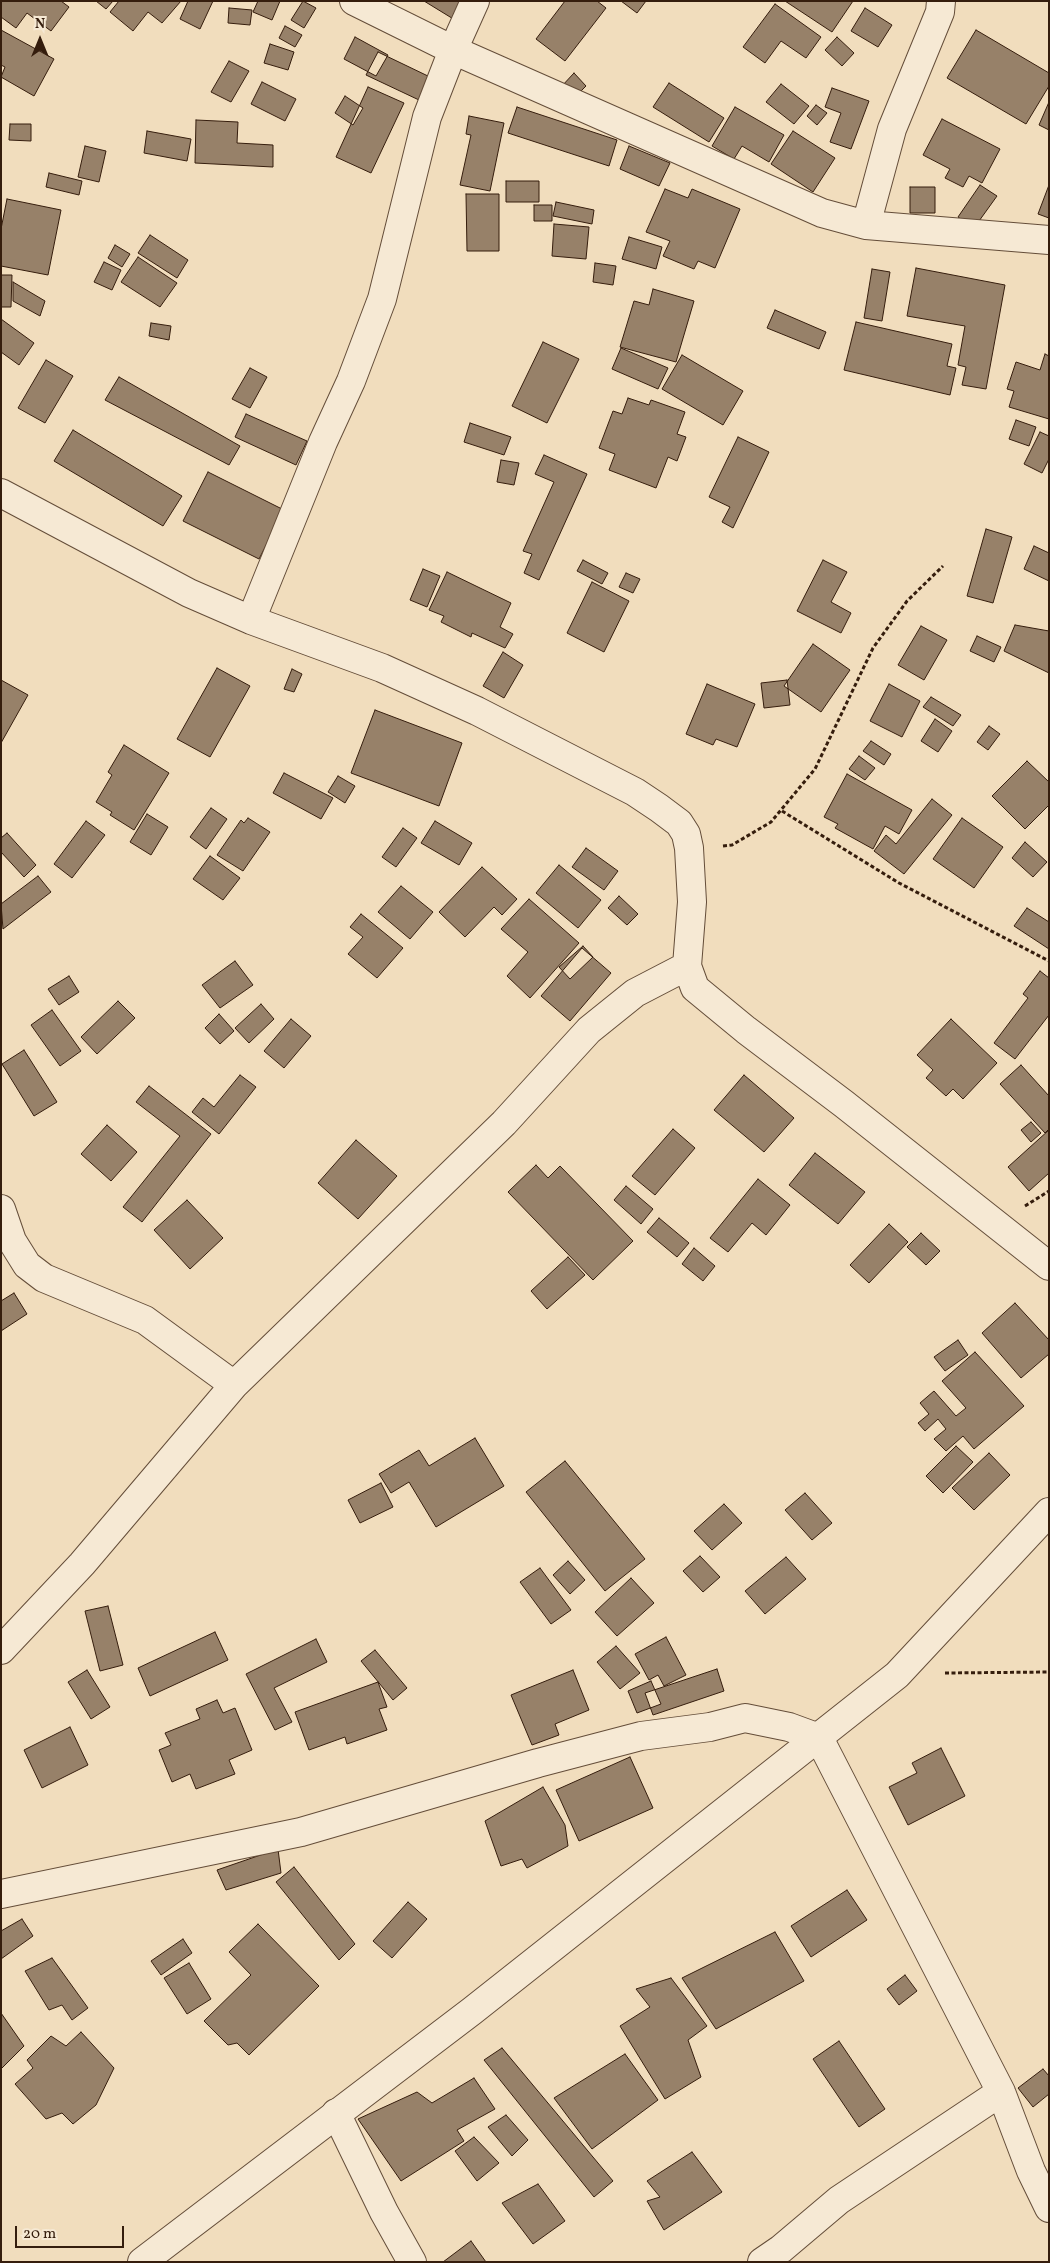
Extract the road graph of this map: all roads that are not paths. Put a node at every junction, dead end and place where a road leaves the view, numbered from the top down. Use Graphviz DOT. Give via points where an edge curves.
graph roads {
  1 [pos="354,1"];
  2 [pos="476,1"];
  3 [pos="941,1"];
  4 [pos="452,50"];
  5 [pos="866,225"];
  6 [pos="1049,240"];
  7 [pos="1,493"];
  8 [pos="251,620"];
  9 [pos="687,966"];
  10 [pos="1,1209"];
  11 [pos="1049,1266"];
  12 [pos="234,1385"];
  13 [pos="1049,1512"];
  14 [pos="1,1650"];
  15 [pos="819,1738"];
  16 [pos="1,1894"];
  17 [pos="1001,2092"];
  18 [pos="336,2113"];
  19 [pos="1049,2208"];
  20 [pos="142,2262"];
  21 [pos="412,2262"];
  22 [pos="762,2262"];
  1 -- 4 [label="street"];
  2 -- 4 [label="street"];
  3 -- 5 [label="street" via="940,12 892,129"];
  4 -- 5 [label="street" via="822,213"];
  4 -- 8 [label="street" via="427,118 382,299"];
  5 -- 6 [label="street"];
  7 -- 8 [label="street" via="189,593"];
  8 -- 9 [label="street" via="382,668 476,711 636,792 679,823 690,848 692,902"];
  9 -- 11 [label="street" via="696,988 746,1030"];
  9 -- 12 [label="street" via="636,993 589,1030 504,1123"];
  10 -- 12 [label="street" via="12,1241 27,1265 44,1278 146,1320"];
  12 -- 14 [label="street" via="82,1564"];
  13 -- 15 [label="street" via="897,1676"];
  15 -- 16 [label="street" via="789,1727 745,1718 710,1727 641,1736 301,1832"];
  15 -- 17 [label="street"];
  15 -- 18 [label="street" via="472,2011"];
  17 -- 19 [label="street"];
  17 -- 22 [label="street" via="839,2200"];
  18 -- 20 [label="street"];
  18 -- 21 [label="street"];
}
